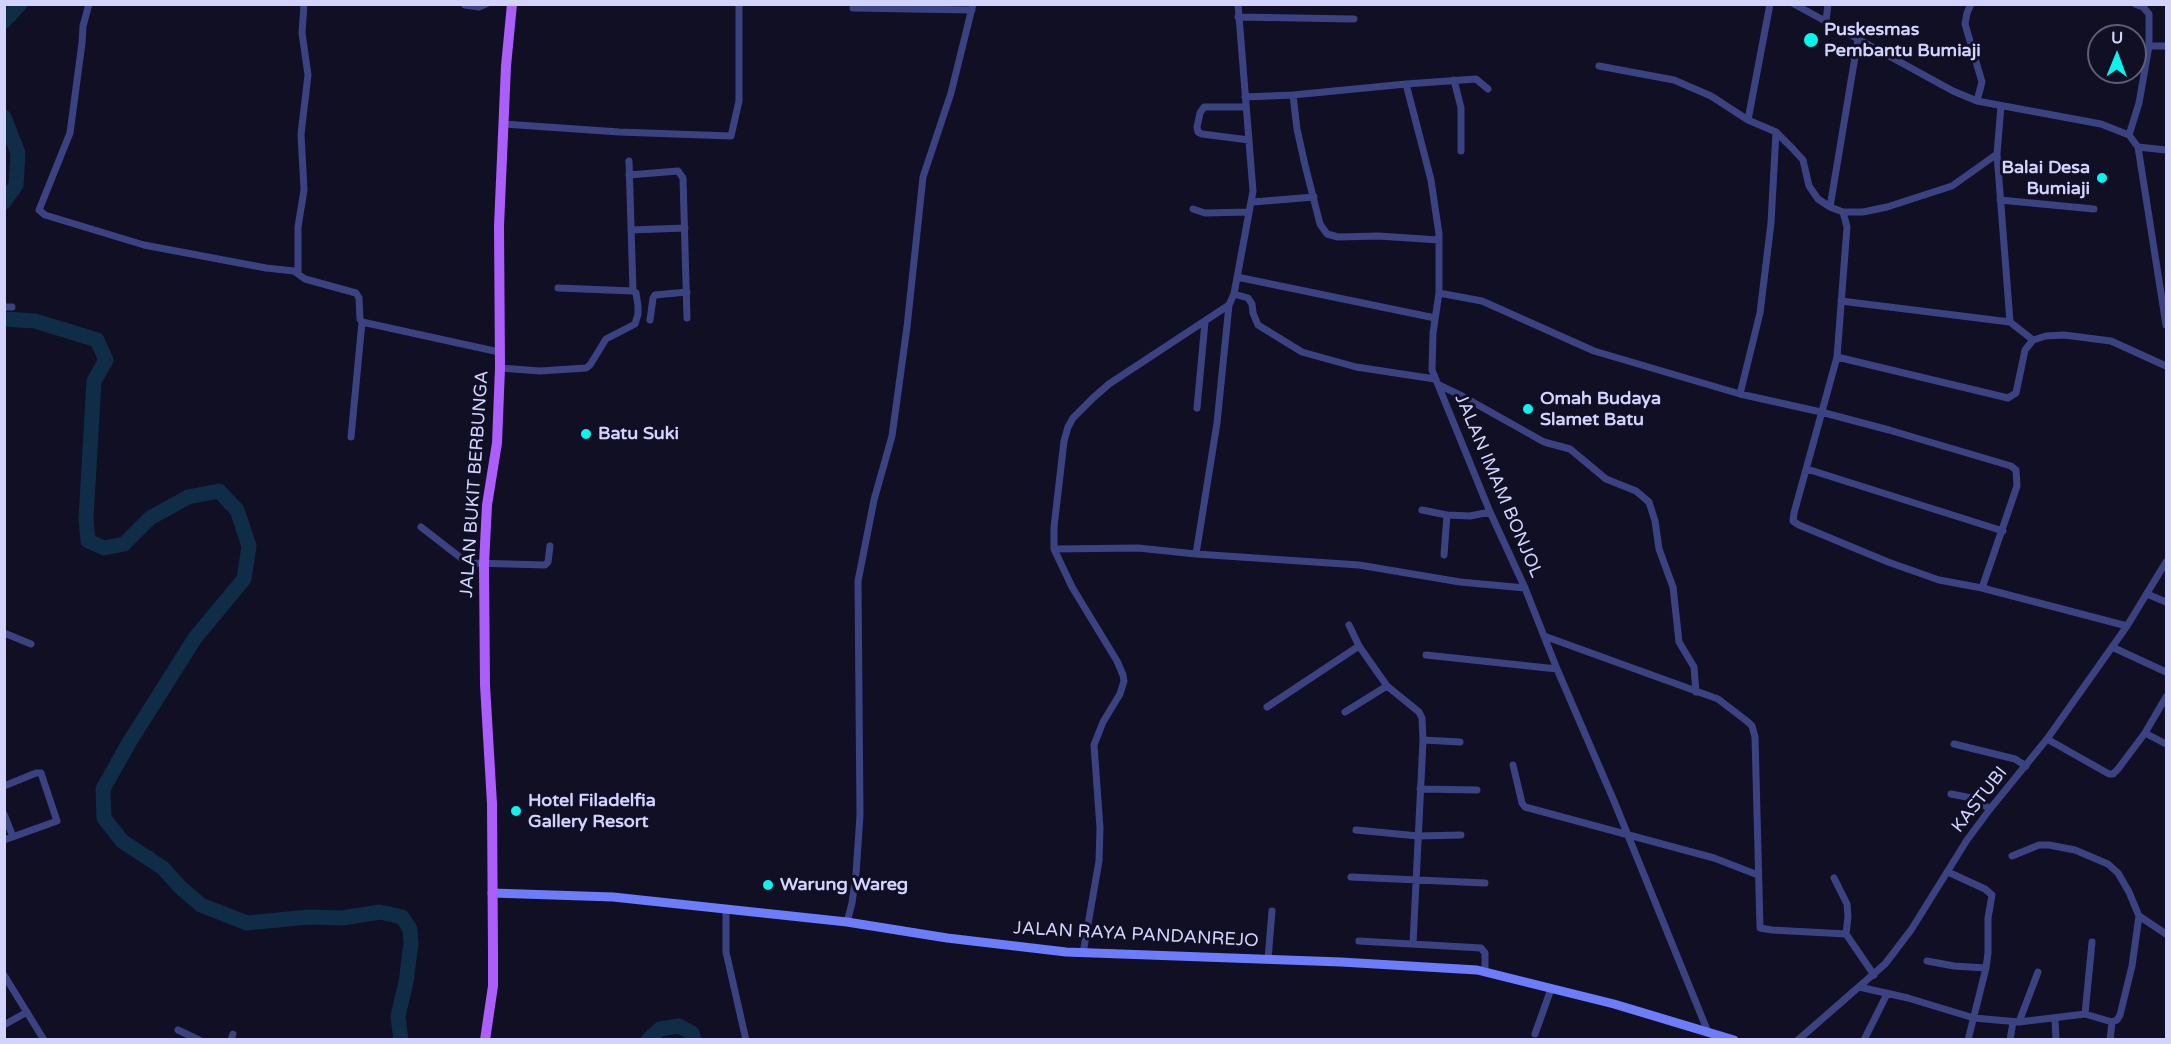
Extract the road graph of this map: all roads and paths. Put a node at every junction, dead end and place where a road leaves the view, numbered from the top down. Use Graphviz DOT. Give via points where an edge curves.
graph roads {
  1 [pos="89,4"];
  2 [pos="304,4"];
  3 [pos="486,4"];
  4 [pos="512,4"];
  5 [pos="739,4"];
  6 [pos="1238,4"];
  7 [pos="1770,4"];
  8 [pos="1794,4"];
  9 [pos="1828,4"];
  10 [pos="1971,4"];
  11 [pos="2135,4"];
  12 [pos="465,5"];
  13 [pos="973,7"];
  14 [pos="853,8"];
  15 [pos="1238,17"];
  16 [pos="1354,19"];
  17 [pos="1826,21"];
  18 [pos="1858,39"];
  19 [pos="2149,46"];
  20 [pos="2166,46"];
  21 [pos="1599,66"];
  22 [pos="1454,80"];
  23 [pos="1406,84"];
  24 [pos="1488,88"];
  25 [pos="1293,96"];
  26 [pos="1245,97"];
  27 [pos="1977,101"];
  28 [pos="2001,106"];
  29 [pos="1246,107"];
  30 [pos="1748,120"];
  31 [pos="504,124"];
  32 [pos="1776,132"];
  33 [pos="2129,135"];
  34 [pos="1249,140"];
  35 [pos="2138,147"];
  36 [pos="2166,150"];
  37 [pos="1461,151"];
  38 [pos="1997,154"];
  39 [pos="629,161"];
  40 [pos="629,175"];
  41 [pos="1314,197"];
  42 [pos="2000,200"];
  43 [pos="1253,202"];
  44 [pos="1830,207"];
  45 [pos="2094,208"];
  46 [pos="1193,209"];
  47 [pos="1249,212"];
  48 [pos="1843,212"];
  49 [pos="685,228"];
  50 [pos="631,230"];
  51 [pos="1439,240"];
  52 [pos="298,273"];
  53 [pos="1237,277"];
  54 [pos="558,288"];
  55 [pos="633,291"];
  56 [pos="687,292"];
  57 [pos="1440,293"];
  58 [pos="1234,294"];
  59 [pos="1841,301"];
  60 [pos="1229,305"];
  61 [pos="687,318"];
  62 [pos="1435,318"];
  63 [pos="650,320"];
  64 [pos="362,322"];
  65 [pos="1205,322"];
  66 [pos="2010,322"];
  67 [pos="2166,325"];
  68 [pos="2033,340"];
  69 [pos="499,352"];
  70 [pos="1837,357"];
  71 [pos="2166,366"];
  72 [pos="500,368"];
  73 [pos="1437,382"];
  74 [pos="1740,394"];
  75 [pos="1197,408"];
  76 [pos="1821,412"];
  77 [pos="351,437"];
  78 [pos="1807,468"];
  79 [pos="1422,510"];
  80 [pos="1490,512"];
  81 [pos="1448,515"];
  82 [pos="422,527"];
  83 [pos="2003,531"];
  84 [pos="550,546"];
  85 [pos="1054,549"];
  86 [pos="1196,554"];
  87 [pos="1444,555"];
  88 [pos="2166,562"];
  89 [pos="484,564"];
  90 [pos="1525,588"];
  91 [pos="1982,588"];
  92 [pos="2147,594"];
  93 [pos="2166,602"];
  94 [pos="1349,625"];
  95 [pos="2127,626"];
  96 [pos="4,633"];
  97 [pos="1544,636"];
  98 [pos="31,644"];
  99 [pos="1359,646"];
  100 [pos="2112,647"];
  101 [pos="1426,655"];
  102 [pos="1557,669"];
  103 [pos="2166,672"];
  104 [pos="1387,686"];
  105 [pos="1696,692"];
  106 [pos="2166,697"];
  107 [pos="1267,707"];
  108 [pos="1346,712"];
  109 [pos="2145,733"];
  110 [pos="2047,739"];
  111 [pos="1423,740"];
  112 [pos="1460,742"];
  113 [pos="1954,744"];
  114 [pos="2166,744"];
  115 [pos="1513,765"];
  116 [pos="2026,766"];
  117 [pos="4,786"];
  118 [pos="1420,789"];
  119 [pos="1477,790"];
  120 [pos="1952,794"];
  121 [pos="1990,809"];
  122 [pos="4,814"];
  123 [pos="1356,830"];
  124 [pos="1627,834"];
  125 [pos="1461,835"];
  126 [pos="1418,836"];
  127 [pos="13,837"];
  128 [pos="4,840"];
  129 [pos="2012,856"];
  130 [pos="1948,872"];
  131 [pos="1758,875"];
  132 [pos="1351,876"];
  133 [pos="1834,878"];
  134 [pos="1415,881"];
  135 [pos="1485,883"];
  136 [pos="492,893"];
  137 [pos="726,910"];
  138 [pos="1272,911"];
  139 [pos="2139,916"];
  140 [pos="847,921"];
  141 [pos="1846,934"];
  142 [pos="2166,934"];
  143 [pos="1359,941"];
  144 [pos="2092,942"];
  145 [pos="1413,944"];
  146 [pos="1083,953"];
  147 [pos="1268,959"];
  148 [pos="1927,961"];
  149 [pos="1986,968"];
  150 [pos="1485,971"];
  151 [pos="2038,972"];
  152 [pos="4,975"];
  153 [pos="1874,975"];
  154 [pos="1858,987"];
  155 [pos="1551,989"];
  156 [pos="1887,994"];
  157 [pos="27,1012"];
  158 [pos="2085,1014"];
  159 [pos="1974,1018"];
  160 [pos="2055,1018"];
  161 [pos="2016,1022"];
  162 [pos="2112,1022"];
  163 [pos="4,1025"];
  164 [pos="178,1030"];
  165 [pos="1708,1032"];
  166 [pos="1535,1034"];
  167 [pos="486,1036"];
  168 [pos="44,1040"];
  169 [pos="199,1040"];
  170 [pos="746,1040"];
  171 [pos="1734,1040"];
  172 [pos="1798,1040"];
  173 [pos="1864,1040"];
  174 [pos="1968,1040"];
  175 [pos="2010,1040"];
  176 [pos="2056,1040"];
  177 [pos="2110,1040"];
  1 -- 52 [label="street" via="70,133 39,210 144,245"];
  2 -- 52 [label="street" via="302,33 308,75 301,134 304,190 298,222"];
  3 -- 12 [label="street"];
  4 -- 31 [label="main road, JALAN BUKIT BERBUNGA"];
  5 -- 31 [label="street" via="739,100 730,136"];
  6 -- 15 [label="street"];
  7 -- 30 [label="street"];
  8 -- 17 [label="street"];
  9 -- 17 [label="street"];
  10 -- 27 [label="street" via="1965,24 1982,82"];
  11 -- 19 [label="street" via="2149,14"];
  13 -- 14 [label="street"];
  13 -- 140 [label="street" via="951,93 923,177 892,436 858,581 860,815 856,874"];
  15 -- 16 [label="street"];
  15 -- 26 [label="street"];
  17 -- 18 [label="street"];
  18 -- 27 [label="street"];
  18 -- 44 [label="street"];
  19 -- 20 [label="street"];
  19 -- 33 [label="street"];
  21 -- 30 [label="street" via="1674,80 1711,96"];
  22 -- 23 [label="street"];
  22 -- 24 [label="street" via="1476,79"];
  22 -- 37 [label="street" via="1461,108"];
  23 -- 25 [label="street"];
  23 -- 51 [label="street, JALAN IMAM BONJOL" via="1431,180"];
  25 -- 26 [label="street"];
  25 -- 41 [label="street"];
  26 -- 29 [label="street"];
  27 -- 28 [label="street"];
  28 -- 33 [label="street" via="2101,124"];
  28 -- 38 [label="street"];
  29 -- 34 [label="street"];
  29 -- 34 [label="street" via="1204,107 1197,127 1202,134"];
  30 -- 32 [label="street"];
  31 -- 69 [label="main road, JALAN BUKIT BERBUNGA"];
  32 -- 44 [label="street" via="1803,160 1809,186"];
  32 -- 74 [label="street" via="1760,313"];
  33 -- 35 [label="street"];
  34 -- 43 [label="street"];
  35 -- 36 [label="street"];
  35 -- 67 [label="street"];
  38 -- 42 [label="street"];
  38 -- 48 [label="street" via="1952,186 1887,207"];
  39 -- 40 [label="street"];
  40 -- 49 [label="street" via="681,173"];
  40 -- 50 [label="street"];
  41 -- 43 [label="street"];
  41 -- 51 [label="street" via="1320,224 1332,236"];
  42 -- 45 [label="street"];
  42 -- 66 [label="street"];
  43 -- 47 [label="street"];
  44 -- 48 [label="street"];
  46 -- 47 [label="street" via="1205,213"];
  47 -- 53 [label="street"];
  48 -- 59 [label="street" via="1847,227"];
  49 -- 50 [label="street"];
  49 -- 56 [label="street"];
  50 -- 55 [label="street"];
  51 -- 57 [label="street, JALAN IMAM BONJOL"];
  52 -- 64 [label="street" via="305,279 356,293"];
  53 -- 58 [label="street"];
  53 -- 62 [label="street"];
  54 -- 55 [label="street"];
  55 -- 72 [label="street" via="638,306 635,324 606,339 586,368"];
  56 -- 61 [label="street"];
  56 -- 63 [label="street" via="655,295"];
  57 -- 62 [label="street, JALAN IMAM BONJOL"];
  57 -- 74 [label="street" via="1482,301 1594,351"];
  58 -- 60 [label="street"];
  58 -- 73 [label="street" via="1248,298 1258,325 1302,352"];
  59 -- 66 [label="street"];
  59 -- 70 [label="street"];
  60 -- 65 [label="street"];
  60 -- 86 [label="street"];
  62 -- 73 [label="street, JALAN IMAM BONJOL" via="1431,360"];
  64 -- 69 [label="street"];
  64 -- 77 [label="street"];
  65 -- 75 [label="street"];
  65 -- 85 [label="street" via="1109,384 1073,418 1064,441"];
  66 -- 68 [label="street"];
  68 -- 70 [label="street" via="2025,350 2016,393 2008,398"];
  68 -- 71 [label="street" via="2064,335 2111,341"];
  69 -- 72 [label="main road, JALAN BUKIT BERBUNGA"];
  70 -- 76 [label="street"];
  72 -- 89 [label="main road, JALAN BUKIT BERBUNGA" via="497,443 487,505"];
  73 -- 80 [label="street, JALAN IMAM BONJOL"];
  73 -- 105 [label="street" via="1544,442 1570,449 1606,479 1636,491 1649,502 1659,549 1673,588 1679,642 1694,668"];
  74 -- 76 [label="street"];
  76 -- 78 [label="street"];
  76 -- 83 [label="street" via="2012,466 2017,486"];
  78 -- 83 [label="street"];
  78 -- 91 [label="street" via="1794,513 1795,523 1939,580"];
  79 -- 81 [label="street"];
  80 -- 81 [label="street"];
  80 -- 90 [label="street, JALAN IMAM BONJOL"];
  81 -- 87 [label="street"];
  82 -- 89 [label="street" via="467,562"];
  83 -- 91 [label="street"];
  84 -- 89 [label="street" via="545,565"];
  85 -- 86 [label="street" via="1138,548"];
  85 -- 146 [label="street" via="1123,675 1120,694 1094,745 1099,861"];
  86 -- 90 [label="street" via="1359,565"];
  88 -- 92 [label="street, KASTUBI"];
  89 -- 136 [label="main road, JALAN BUKIT BERBUNGA"];
  90 -- 97 [label="street, JALAN IMAM BONJOL"];
  91 -- 95 [label="street"];
  92 -- 93 [label="street"];
  92 -- 95 [label="street, KASTUBI"];
  94 -- 99 [label="street"];
  95 -- 100 [label="street, KASTUBI"];
  96 -- 98 [label="street"];
  97 -- 102 [label="street, JALAN IMAM BONJOL"];
  97 -- 105 [label="street"];
  99 -- 104 [label="street"];
  99 -- 107 [label="street"];
  100 -- 103 [label="street"];
  100 -- 110 [label="street, KASTUBI"];
  101 -- 102 [label="street"];
  102 -- 124 [label="street, JALAN IMAM BONJOL"];
  104 -- 108 [label="street"];
  104 -- 111 [label="street" via="1421,714"];
  105 -- 131 [label="street" via="1725,704 1754,731"];
  106 -- 109 [label="street"];
  109 -- 110 [label="street" via="2111,774"];
  109 -- 114 [label="street"];
  110 -- 116 [label="street, KASTUBI"];
  111 -- 112 [label="street"];
  111 -- 118 [label="street"];
  113 -- 116 [label="street" via="2011,758"];
  115 -- 124 [label="street" via="1525,807"];
  116 -- 121 [label="street, KASTUBI"];
  117 -- 127 [label="street" via="41,773 57,819"];
  118 -- 119 [label="street"];
  118 -- 126 [label="street"];
  120 -- 121 [label="street" via="1972,798"];
  121 -- 130 [label="street, KASTUBI"];
  122 -- 127 [label="street"];
  123 -- 126 [label="street"];
  124 -- 131 [label="street" via="1714,858"];
  124 -- 165 [label="street, JALAN IMAM BONJOL"];
  125 -- 126 [label="street"];
  126 -- 134 [label="street"];
  127 -- 128 [label="street"];
  129 -- 139 [label="street" via="2049,845 2075,850 2108,864 2118,873"];
  130 -- 149 [label="street" via="1992,895"];
  130 -- 153 [label="street, KASTUBI" via="1911,930"];
  131 -- 141 [label="street" via="1760,928"];
  132 -- 134 [label="street"];
  133 -- 141 [label="street" via="1847,904"];
  134 -- 135 [label="street"];
  134 -- 145 [label="street"];
  136 -- 137 [label="main road, JALAN RAYA PANDANREJO" via="613,897"];
  136 -- 167 [label="main road, JALAN BUKIT BERBUNGA" via="493,986"];
  137 -- 140 [label="main road, JALAN RAYA PANDANREJO"];
  137 -- 170 [label="street" via="726,952"];
  138 -- 147 [label="street"];
  139 -- 142 [label="street"];
  139 -- 162 [label="street" via="2120,1015"];
  140 -- 146 [label="main road, JALAN RAYA PANDANREJO" via="947,938"];
  141 -- 153 [label="street"];
  143 -- 145 [label="street"];
  144 -- 158 [label="street"];
  145 -- 150 [label="street" via="1481,948 1485,953"];
  146 -- 147 [label="main road, JALAN RAYA PANDANREJO"];
  147 -- 150 [label="main road, JALAN RAYA PANDANREJO"];
  148 -- 149 [label="street"];
  149 -- 159 [label="street"];
  150 -- 155 [label="main road, JALAN RAYA PANDANREJO"];
  151 -- 161 [label="street"];
  152 -- 157 [label="street"];
  153 -- 154 [label="street, KASTUBI"];
  154 -- 156 [label="street"];
  154 -- 172 [label="street, KASTUBI"];
  155 -- 165 [label="main road, JALAN RAYA PANDANREJO"];
  155 -- 166 [label="street"];
  156 -- 159 [label="street"];
  156 -- 173 [label="street"];
  157 -- 163 [label="street"];
  157 -- 168 [label="street"];
  158 -- 160 [label="street"];
  158 -- 162 [label="street"];
  159 -- 161 [label="street"];
  159 -- 174 [label="street"];
  160 -- 161 [label="street"];
  160 -- 176 [label="street"];
  161 -- 175 [label="street"];
  162 -- 177 [label="street"];
  164 -- 169 [label="street"];
  165 -- 171 [label="main road, JALAN RAYA PANDANREJO"];
}
